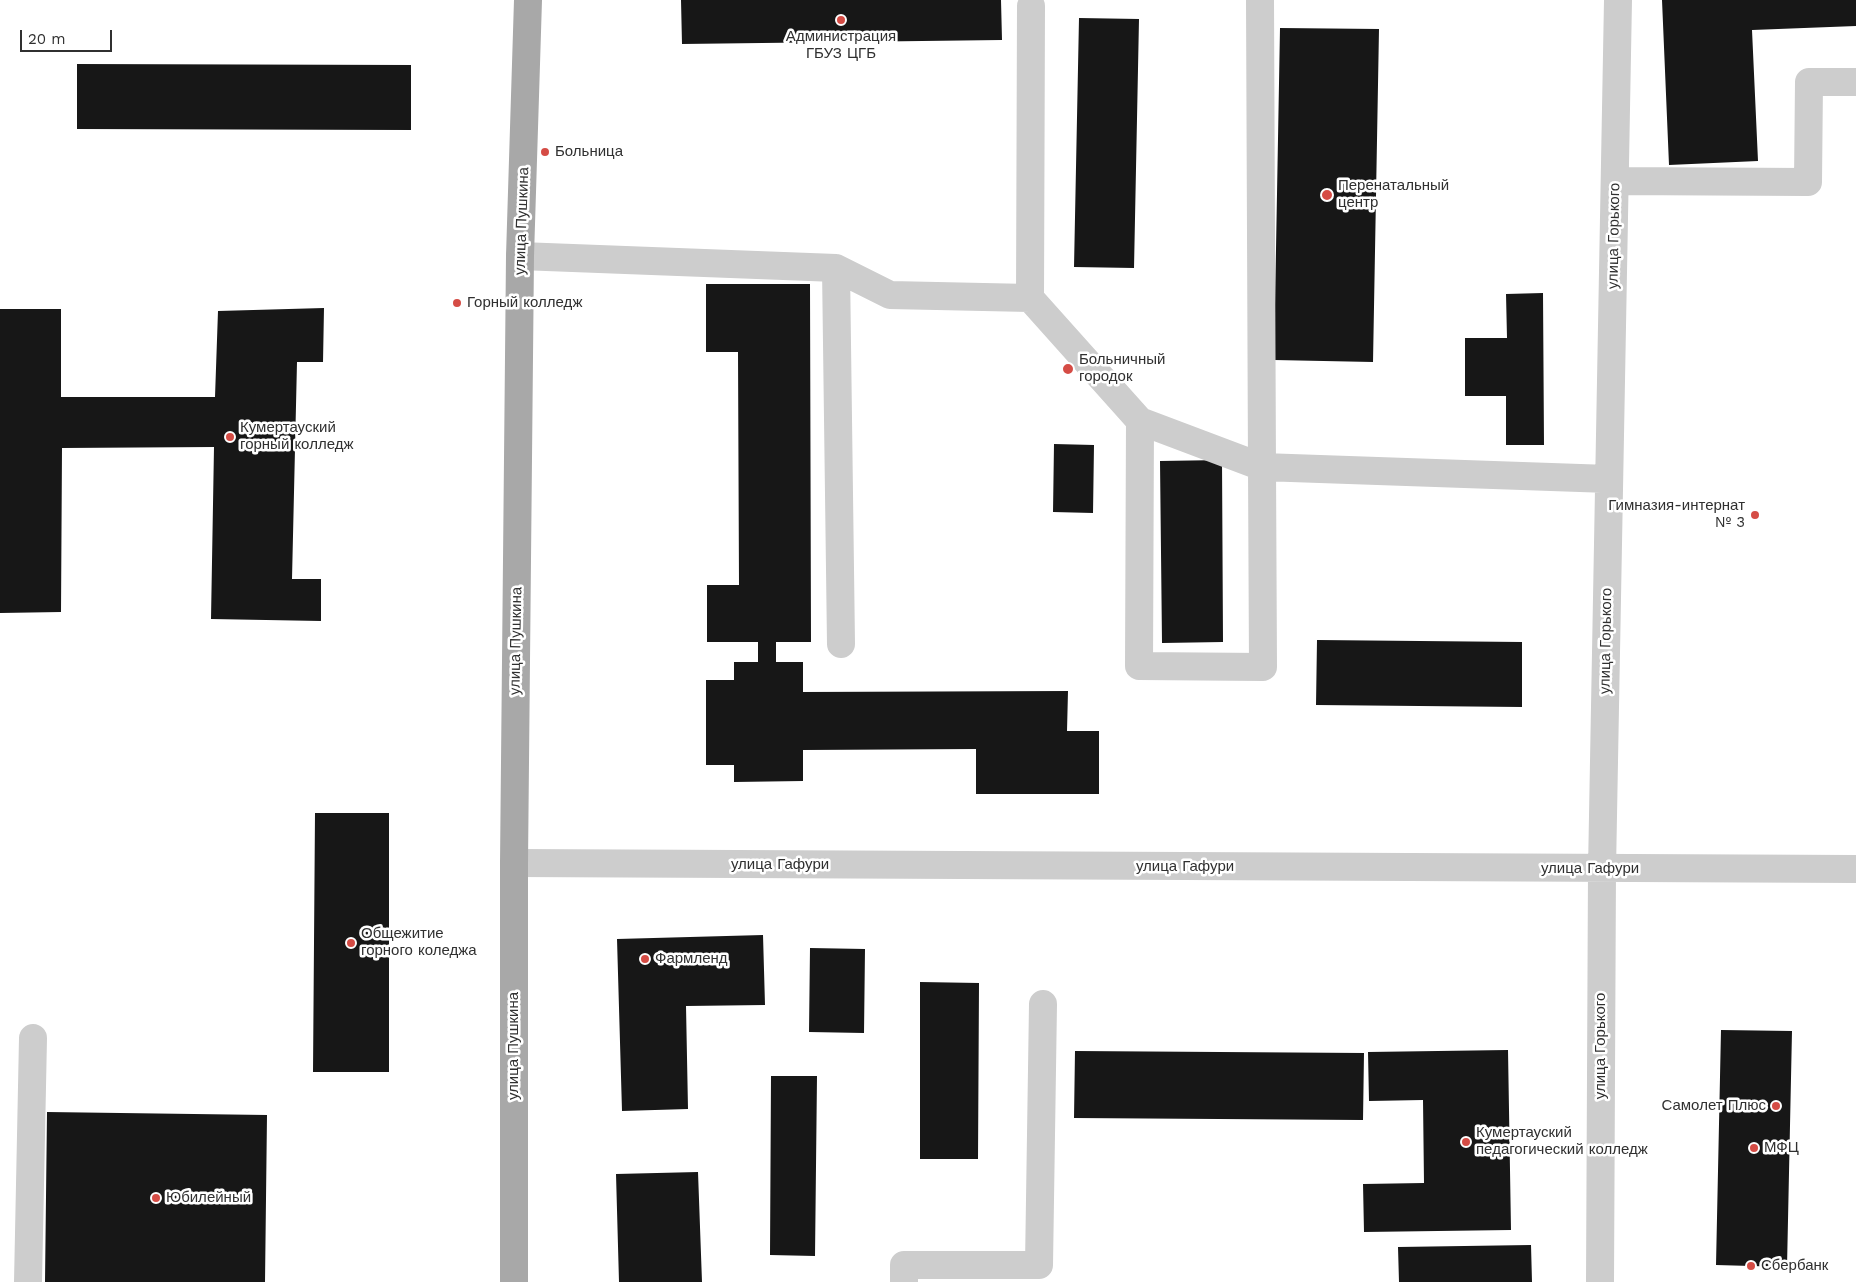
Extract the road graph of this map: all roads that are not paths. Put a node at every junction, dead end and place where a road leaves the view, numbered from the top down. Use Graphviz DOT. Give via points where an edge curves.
graph roads {
  1 [pos="528,0"];
  2 [pos="1260,0"];
  3 [pos="1618,0"];
  4 [pos="1031,6"];
  5 [pos="1856,82"];
  6 [pos="1615,181"];
  7 [pos="520,256"];
  8 [pos="836,268"];
  9 [pos="1030,298"];
  10 [pos="1140,421"];
  11 [pos="1262,466"];
  12 [pos="1609,479"];
  13 [pos="841,644"];
  14 [pos="514,863"];
  15 [pos="1602,870"];
  16 [pos="1856,870"];
  17 [pos="1043,1004"];
  18 [pos="33,1038"];
  19 [pos="28,1282"];
  20 [pos="514,1282"];
  21 [pos="904,1282"];
  22 [pos="1600,1282"];
  1 -- 7 [label="main road, улица Пушкина"];
  2 -- 11 [label="street"];
  3 -- 6 [label="street, улица Горького"];
  4 -- 9 [label="street"];
  5 -- 6 [label="street" via="1809,82 1808,182"];
  6 -- 12 [label="street, улица Горького"];
  7 -- 8 [label="street"];
  7 -- 14 [label="main road, улица Пушкина"];
  8 -- 9 [label="street" via="890,295"];
  8 -- 13 [label="street"];
  9 -- 10 [label="street"];
  10 -- 11 [label="street"];
  10 -- 11 [label="street" via="1139,666 1263,667"];
  11 -- 12 [label="street"];
  12 -- 15 [label="street, улица Горького"];
  14 -- 15 [label="street, улица Гафури"];
  14 -- 20 [label="main road, улица Пушкина"];
  15 -- 16 [label="street, улица Гафури"];
  15 -- 22 [label="street, улица Горького"];
  17 -- 21 [label="street" via="1039,1265 904,1265"];
  18 -- 19 [label="street"];
}
